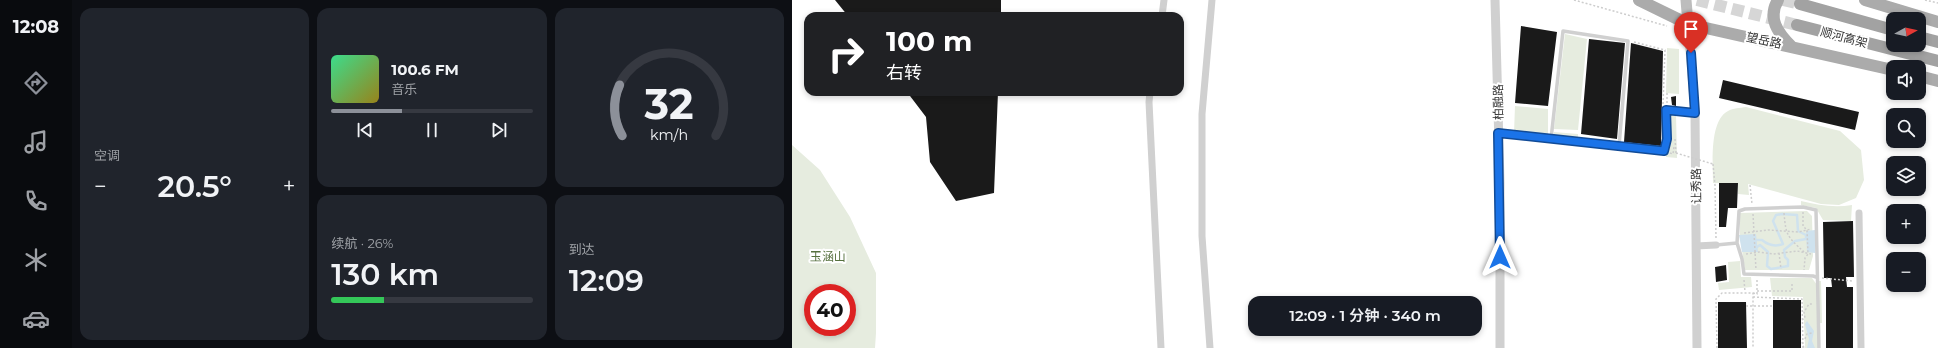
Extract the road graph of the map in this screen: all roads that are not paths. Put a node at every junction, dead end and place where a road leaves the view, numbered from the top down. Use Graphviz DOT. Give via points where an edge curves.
graph roads {
  1 [pos="1164,0"];
  2 [pos="1212,0"];
  3 [pos="1495,0"];
  4 [pos="1639,0"];
  5 [pos="1686,0"];
  6 [pos="1690,0"];
  7 [pos="1778,0"];
  8 [pos="1869,1"];
  9 [pos="1800,4"];
  10 [pos="1162,12"];
  11 [pos="1938,22"];
  12 [pos="1688,24"];
  13 [pos="1797,25"];
  14 [pos="1886,28"];
  15 [pos="1926,39"];
  16 [pos="1938,42"];
  17 [pos="1791,46"];
  18 [pos="1938,61"];
  19 [pos="1886,68"];
  20 [pos="1926,78"];
  21 [pos="1938,81"];
  22 [pos="1150,96"];
  23 [pos="1695,113"];
  24 [pos="1498,133"];
  25 [pos="1551,139"];
  26 [pos="1619,147"];
  27 [pos="1859,213"];
  28 [pos="1737,243"];
  29 [pos="1716,245"];
  30 [pos="1696,246"];
  31 [pos="1816,277"];
  32 [pos="1160,348"];
  33 [pos="1210,348"];
  34 [pos="1500,348"];
  35 [pos="1697,348"];
  36 [pos="1818,348"];
  37 [pos="1861,348"];
  1 -- 10 [label="street"];
  2 -- 33 [label="street" via="1202,114 1202,236"];
  3 -- 24 [label="street, 柏融路"];
  4 -- 12 [label="main road, 望岳路"];
  5 -- 12 [label="main road"];
  6 -- 12 [label="main road"];
  7 -- 17 [label="main road" via="1772,12 1774,26"];
  8 -- 11 [label="main road"];
  9 -- 14 [label="highway, 顺河高架"];
  12 -- 17 [label="main road, 望岳路"];
  12 -- 23 [label="street, 让秀路"];
  13 -- 18 [label="highway, 顺河高架"];
  15 -- 16 [label="highway"];
  17 -- 19 [label="main road, 望岳路"];
  20 -- 21 [label="main road"];
  22 -- 32 [label="street"];
  23 -- 26 [label="street" via="1665,108 1667,139 1664,151"];
  23 -- 30 [label="street, 让秀路"];
  24 -- 25 [label="lane"];
  24 -- 34 [label="street, 柏融路"];
  25 -- 26 [label="street"];
  25 -- 26 [label="lane" via="1563,31 1628,41"];
  27 -- 37 [label="street"];
  28 -- 29 [label="lane"];
  28 -- 31 [label="lane" via="1744,274"];
  28 -- 31 [label="lane" via="1738,211 1803,207 1816,210"];
  29 -- 30 [label="street"];
  30 -- 35 [label="street, 让秀路"];
  31 -- 36 [label="lane"];
}
